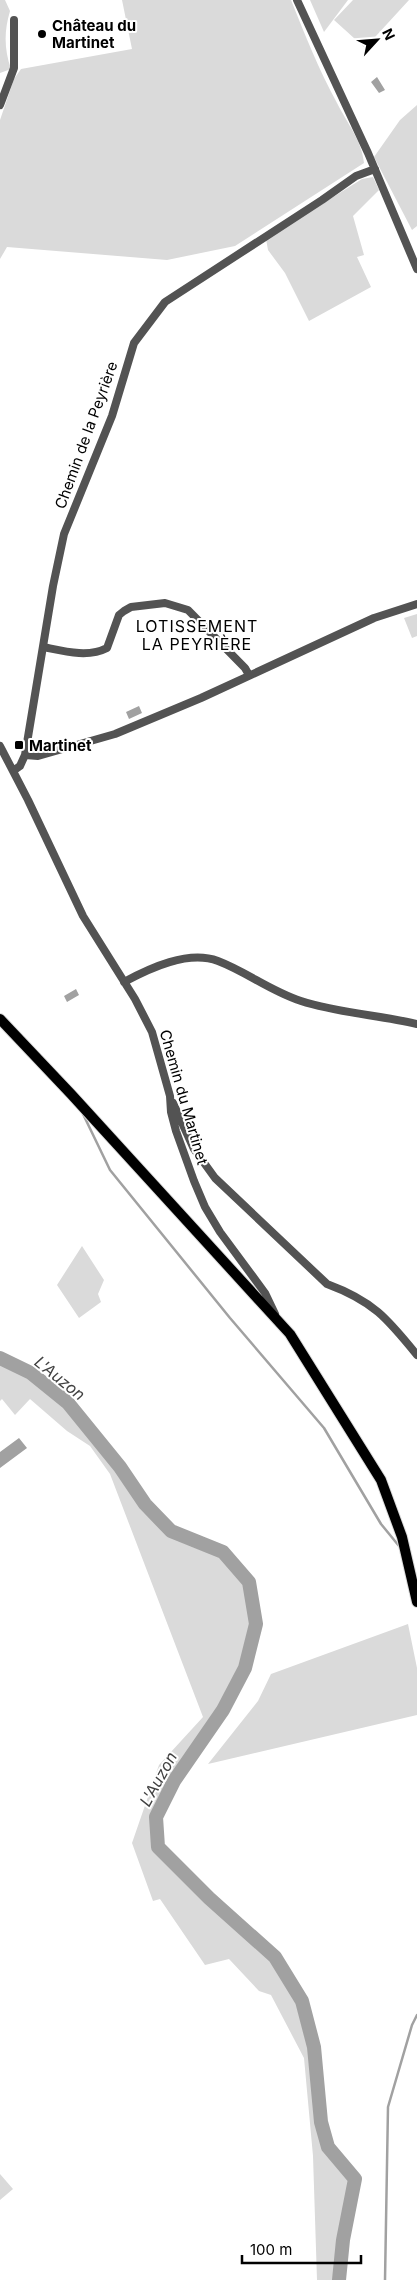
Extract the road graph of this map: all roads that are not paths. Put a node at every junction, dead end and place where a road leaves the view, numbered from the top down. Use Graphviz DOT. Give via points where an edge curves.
graph roads {
  1 [pos="297,0"];
  2 [pos="14,20"];
  3 [pos="0,105"];
  4 [pos="375,169"];
  5 [pos="417,269"];
  6 [pos="417,604"];
  7 [pos="43,647"];
  8 [pos="249,675"];
  9 [pos="0,746"];
  10 [pos="26,755"];
  11 [pos="13,771"];
  12 [pos="124,982"];
  13 [pos="0,1019"];
  14 [pos="417,1024"];
  15 [pos="170,1096"];
  16 [pos="278,1320"];
  17 [pos="417,1355"];
  18 [pos="417,1602"];
  1 -- 4 [label="street"];
  2 -- 3 [label="street" via="14,68"];
  4 -- 5 [label="street"];
  4 -- 7 [label="street, Chemin de la Peyrière" via="356,176 166,302 134,343 112,416 64,534"];
  6 -- 8 [label="street" via="374,618"];
  7 -- 8 [label="street" via="88,654 100,652 107,648 119,615 124,611 131,607 165,603 188,610"];
  7 -- 10 [label="street, Chemin de la Peyrière"];
  8 -- 10 [label="street" via="115,734 38,756"];
  9 -- 11 [label="street"];
  10 -- 11 [label="street"];
  11 -- 12 [label="street, Chemin du Martinet" via="83,916"];
  12 -- 14 [label="street" via="169,963 191,958 212,959 302,1002"];
  12 -- 15 [label="street, Chemin du Martinet" via="152,1032"];
  13 -- 16 [label="main road"];
  15 -- 16 [label="street, Chemin du Martinet" via="176,1131 194,1181 220,1232 265,1293"];
  15 -- 17 [label="street" via="194,1149 215,1178 327,1284 347,1291 380,1312"];
  16 -- 18 [label="main road" via="302,1352 381,1480 402,1537"];
}
